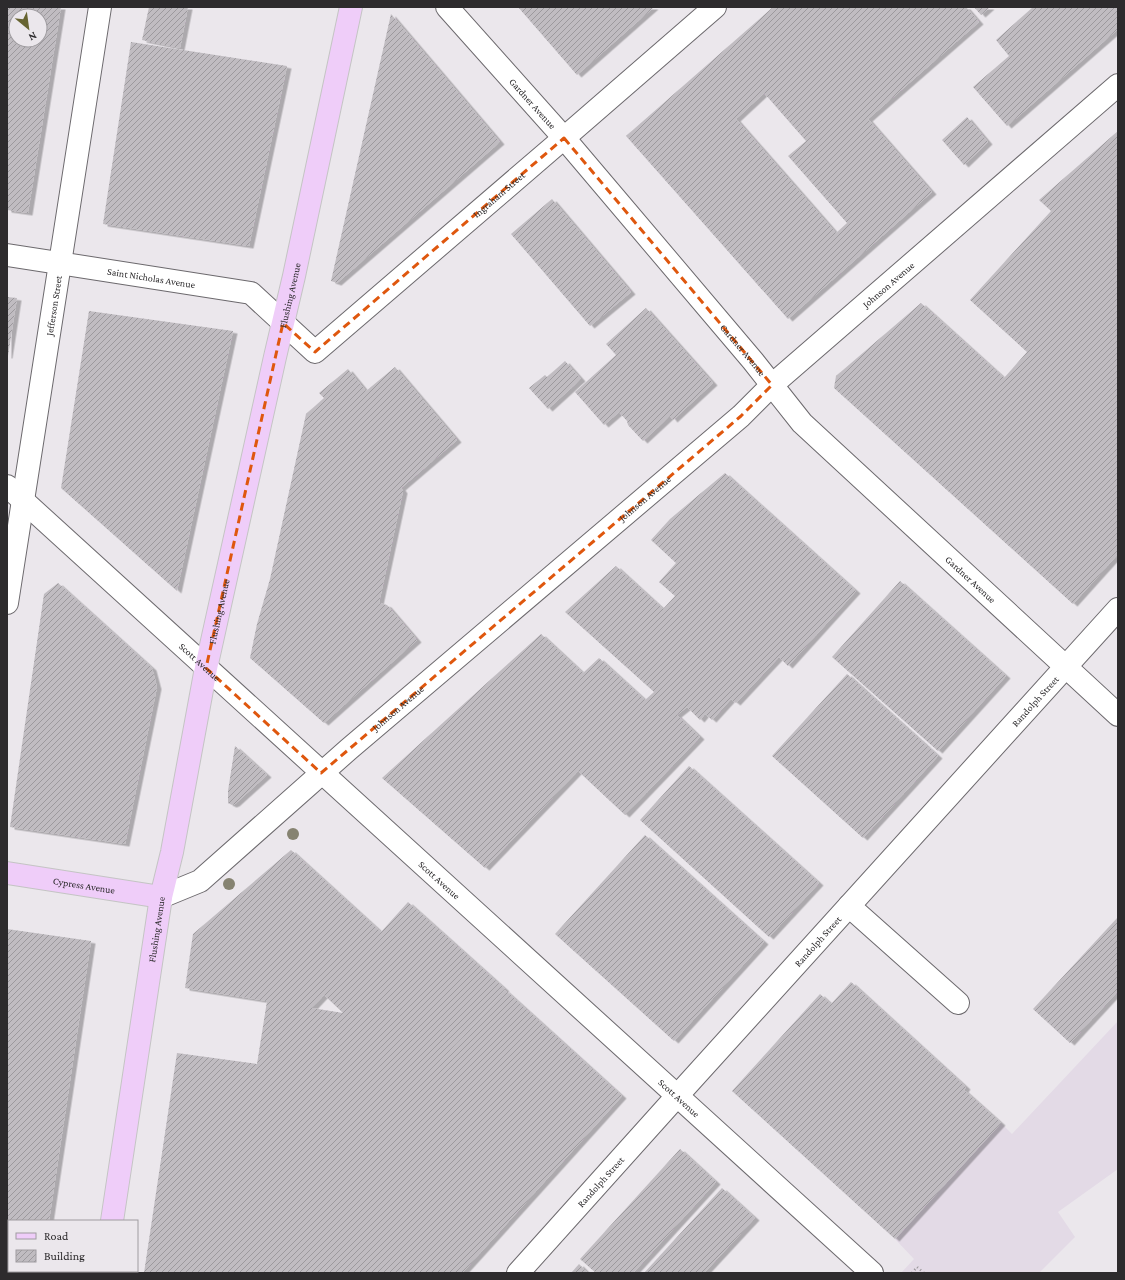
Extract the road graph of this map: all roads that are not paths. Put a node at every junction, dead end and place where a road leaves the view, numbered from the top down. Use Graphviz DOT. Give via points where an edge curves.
graph roads {
  1 [pos="100,7"];
  2 [pos="351,7"];
  3 [pos="447,7"];
  4 [pos="715,7"];
  5 [pos="1118,85"];
  6 [pos="564,138"];
  7 [pos="7,255"];
  8 [pos="60,263"];
  9 [pos="283,323"];
  10 [pos="772,385"];
  11 [pos="7,486"];
  12 [pos="23,502"];
  13 [pos="7,603"];
  14 [pos="1118,609"];
  15 [pos="1066,667"];
  16 [pos="206,668"];
  17 [pos="1118,715"];
  18 [pos="322,773"];
  19 [pos="7,873"];
  20 [pos="161,897"];
  21 [pos="849,906"];
  22 [pos="958,1003"];
  23 [pos="677,1096"];
  24 [pos="112,1220"];
  25 [pos="518,1273"];
  26 [pos="872,1273"];
  1 -- 8 [label="street, Jefferson Street"];
  2 -- 9 [label="main road, Flushing Avenue"];
  3 -- 6 [label="street, Gardner Avenue"];
  4 -- 6 [label="street, Ingraham Street"];
  5 -- 10 [label="street, Johnson Avenue"];
  6 -- 9 [label="street, Ingraham Street" via="315,352"];
  6 -- 10 [label="street, Gardner Avenue"];
  7 -- 8 [label="street, Saint Nicholas Avenue"];
  8 -- 9 [label="street, Saint Nicholas Avenue" via="252,293"];
  8 -- 12 [label="street, Jefferson Street"];
  9 -- 16 [label="main road, Flushing Avenue"];
  10 -- 15 [label="street, Gardner Avenue" via="802,424"];
  10 -- 18 [label="street, Johnson Avenue" via="741,416"];
  11 -- 12 [label="street, Scott Avenue"];
  12 -- 13 [label="street, Jefferson Street"];
  12 -- 16 [label="street, Scott Avenue"];
  14 -- 15 [label="street, Randolph Street"];
  15 -- 17 [label="street, Gardner Avenue"];
  15 -- 21 [label="street, Randolph Street"];
  16 -- 18 [label="street, Scott Avenue"];
  16 -- 20 [label="main road, Flushing Avenue" via="172,852"];
  18 -- 20 [label="street, Johnson Avenue" via="200,881"];
  18 -- 23 [label="street, Scott Avenue"];
  19 -- 20 [label="main road, Cypress Avenue"];
  20 -- 24 [label="main road, Flushing Avenue"];
  21 -- 22 [label="street"];
  21 -- 23 [label="street, Randolph Street"];
  23 -- 25 [label="street, Randolph Street"];
  23 -- 26 [label="street, Scott Avenue"];
}
